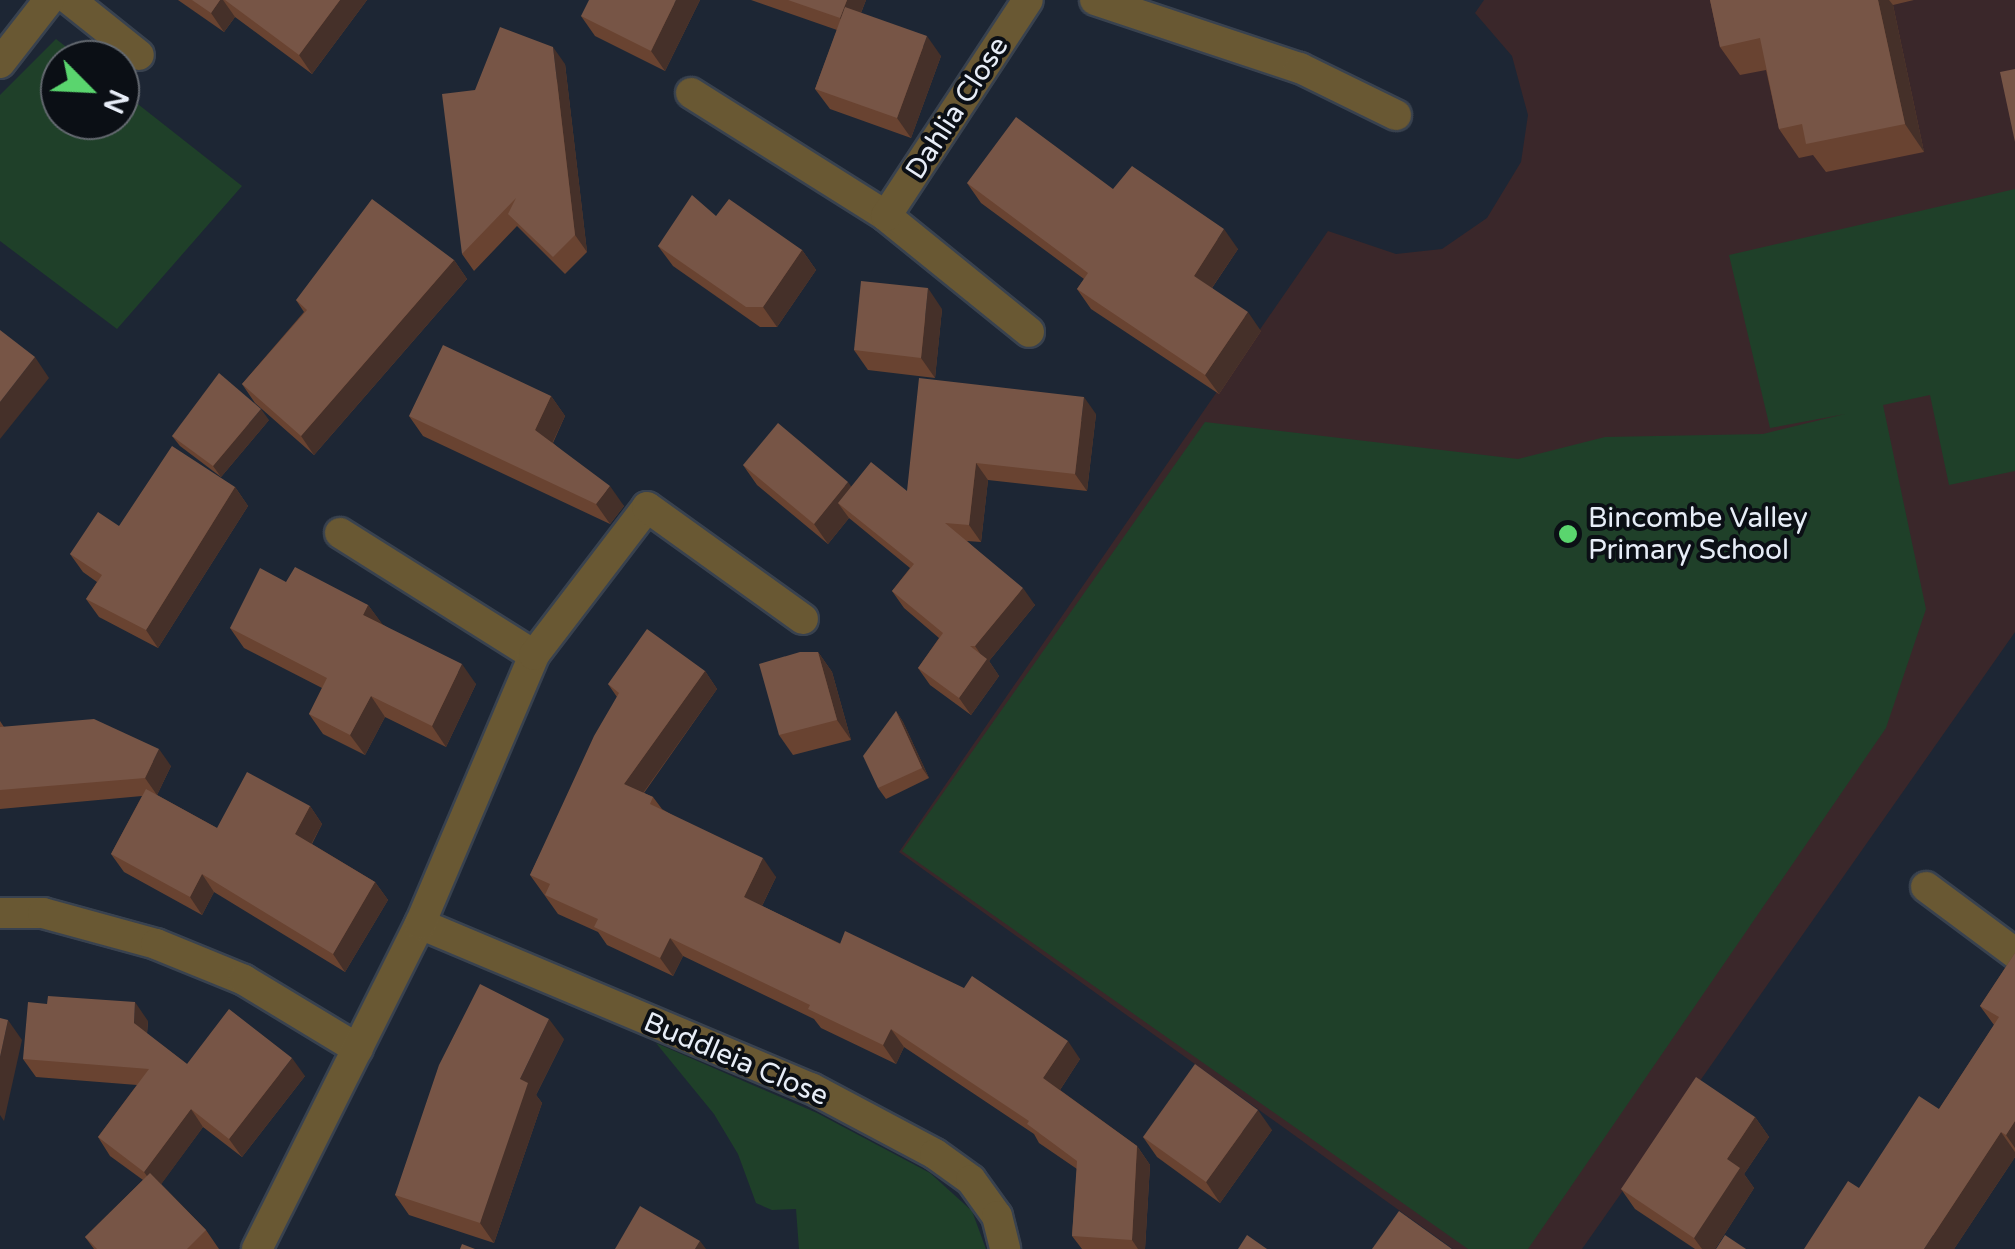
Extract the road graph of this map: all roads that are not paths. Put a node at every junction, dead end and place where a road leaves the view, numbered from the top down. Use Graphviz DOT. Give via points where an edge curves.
graph roads {
  1 [pos="49,0"];
  2 [pos="70,0"];
  3 [pos="1028,0"];
  4 [pos="1095,0"];
  5 [pos="120,40"];
  6 [pos="0,63"];
  7 [pos="692,94"];
  8 [pos="1396,115"];
  9 [pos="886,216"];
  10 [pos="1029,332"];
  11 [pos="340,533"];
  12 [pos="803,619"];
  13 [pos="534,656"];
  14 [pos="1926,887"];
  15 [pos="0,914"];
  16 [pos="420,924"];
  17 [pos="2015,952"];
  18 [pos="358,1049"];
  19 [pos="257,1249"];
  20 [pos="1004,1249"];
  1 -- 6 [label="street"];
  2 -- 5 [label="street"];
  3 -- 9 [label="street, Dahlia Close"];
  4 -- 8 [label="street" via="1300,68"];
  7 -- 9 [label="street"];
  9 -- 10 [label="street"];
  11 -- 13 [label="street"];
  12 -- 13 [label="street" via="646,507"];
  13 -- 16 [label="street"];
  14 -- 17 [label="street"];
  15 -- 18 [label="street" via="43,913 156,944 244,980"];
  16 -- 18 [label="street"];
  16 -- 20 [label="street, Buddleia Close" via="810,1088 935,1154 980,1192 997,1216"];
  18 -- 19 [label="street"];
}
